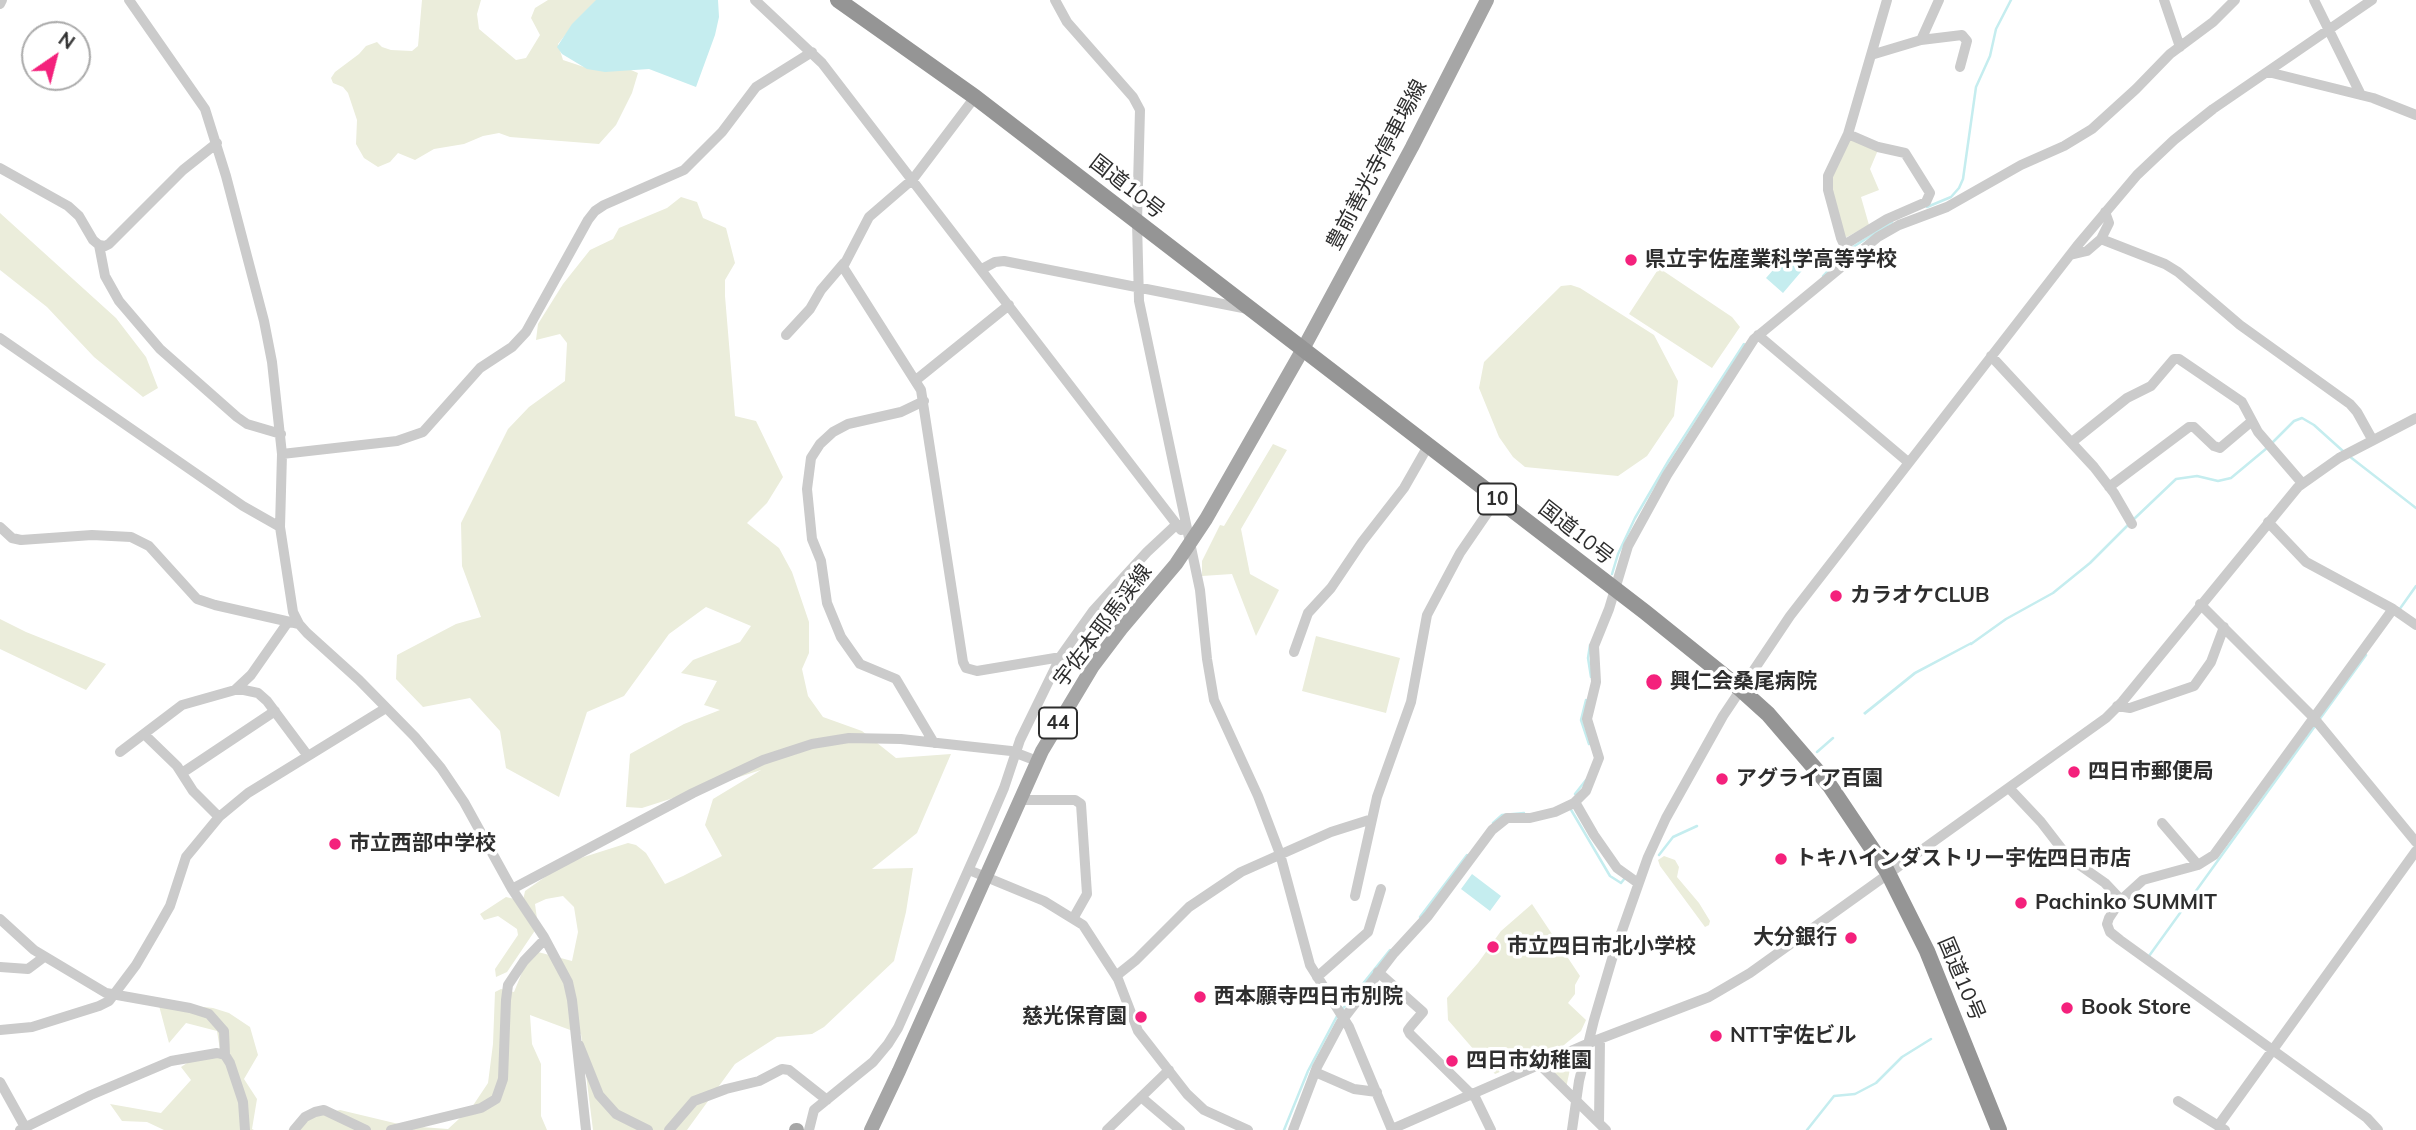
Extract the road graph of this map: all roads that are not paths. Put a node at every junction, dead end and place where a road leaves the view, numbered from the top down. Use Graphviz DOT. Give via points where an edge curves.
graph roads {
  1 [pos="130,0"];
  2 [pos="755,0"];
  3 [pos="838,0"];
  4 [pos="1055,0"];
  5 [pos="1487,0"];
  6 [pos="1888,0"];
  7 [pos="1939,0"];
  8 [pos="2164,0"];
  9 [pos="2235,0"];
  10 [pos="2314,0"];
  11 [pos="2372,0"];
  12 [pos="2329,30"];
  13 [pos="1921,40"];
  14 [pos="2180,47"];
  15 [pos="812,52"];
  16 [pos="1871,55"];
  17 [pos="1960,67"];
  18 [pos="2268,72"];
  19 [pos="2361,95"];
  20 [pos="975,97"];
  21 [pos="2416,115"];
  22 [pos="1848,134"];
  23 [pos="217,143"];
  24 [pos="0,168"];
  25 [pos="913,179"];
  26 [pos="2105,212"];
  27 [pos="1137,222"];
  28 [pos="2101,239"];
  29 [pos="99,245"];
  30 [pos="1844,245"];
  31 [pos="2070,255"];
  32 [pos="1850,258"];
  33 [pos="844,263"];
  34 [pos="982,269"];
  35 [pos="1138,289"];
  36 [pos="1009,305"];
  37 [pos="1251,309"];
  38 [pos="786,335"];
  39 [pos="1758,335"];
  40 [pos="0,338"];
  41 [pos="1303,349"];
  42 [pos="1991,356"];
  43 [pos="916,380"];
  44 [pos="924,401"];
  45 [pos="2416,418"];
  46 [pos="2252,422"];
  47 [pos="281,434"];
  48 [pos="2372,439"];
  49 [pos="2072,442"];
  50 [pos="1428,446"];
  51 [pos="282,454"];
  52 [pos="1908,461"];
  53 [pos="2302,483"];
  54 [pos="2109,487"];
  55 [pos="1497,499"];
  56 [pos="2268,522"];
  57 [pos="1177,524"];
  58 [pos="2132,524"];
  59 [pos="0,527"];
  60 [pos="280,527"];
  61 [pos="1189,545"];
  62 [pos="1615,590"];
  63 [pos="2200,604"];
  64 [pos="2393,608"];
  65 [pos="293,623"];
  66 [pos="2416,625"];
  67 [pos="2224,627"];
  68 [pos="1294,652"];
  69 [pos="1061,656"];
  70 [pos="1093,666"];
  71 [pos="1740,689"];
  72 [pos="235,690"];
  73 [pos="2117,706"];
  74 [pos="386,708"];
  75 [pos="275,711"];
  76 [pos="2313,717"];
  77 [pos="144,734"];
  78 [pos="934,743"];
  79 [pos="1016,751"];
  80 [pos="120,752"];
  81 [pos="308,756"];
  82 [pos="1037,761"];
  83 [pos="182,773"];
  84 [pos="2009,788"];
  85 [pos="1019,800"];
  86 [pos="1575,802"];
  87 [pos="219,817"];
  88 [pos="1371,819"];
  89 [pos="2162,822"];
  90 [pos="2416,842"];
  91 [pos="2416,851"];
  92 [pos="1280,854"];
  93 [pos="2198,865"];
  94 [pos="969,870"];
  95 [pos="1889,874"];
  96 [pos="986,876"];
  97 [pos="1638,883"];
  98 [pos="512,889"];
  99 [pos="1381,889"];
  100 [pos="1355,896"];
  101 [pos="2121,900"];
  102 [pos="1074,917"];
  103 [pos="0,919"];
  104 [pos="545,939"];
  105 [pos="44,957"];
  106 [pos="0,967"];
  107 [pos="1378,972"];
  108 [pos="1116,976"];
  109 [pos="1317,976"];
  110 [pos="114,996"];
  111 [pos="1341,1013"];
  112 [pos="0,1030"];
  113 [pos="576,1039"];
  114 [pos="1600,1039"];
  115 [pos="1588,1044"];
  116 [pos="2273,1050"];
  117 [pos="225,1055"];
  118 [pos="1539,1064"];
  119 [pos="1169,1070"];
  120 [pos="1315,1072"];
  121 [pos="0,1082"];
  122 [pos="1377,1092"];
  123 [pos="1472,1094"];
  124 [pos="1141,1097"];
  125 [pos="827,1100"];
  126 [pos="1576,1100"];
  127 [pos="2178,1101"];
  128 [pos="1231,1126"];
  129 [pos="1603,1127"];
  130 [pos="23,1128"];
  131 [pos="2222,1128"];
  132 [pos="244,1130"];
  133 [pos="294,1130"];
  134 [pos="366,1130"];
  135 [pos="391,1130"];
  136 [pos="586,1130"];
  137 [pos="648,1130"];
  138 [pos="669,1130"];
  139 [pos="809,1130"];
  140 [pos="871,1130"];
  141 [pos="1107,1130"];
  142 [pos="1180,1130"];
  143 [pos="1248,1130"];
  144 [pos="1293,1130"];
  145 [pos="1392,1130"];
  146 [pos="1491,1130"];
  147 [pos="1572,1130"];
  148 [pos="1999,1130"];
  149 [pos="2378,1130"];
  1 -- 23 [label="street" via="200,101"];
  2 -- 15 [label="street"];
  3 -- 20 [label="highway, 国道10号 / 10"];
  4 -- 27 [label="street" via="1067,22 1137,102"];
  5 -- 41 [label="main road, 豊前善光寺停車場線"];
  6 -- 16 [label="street"];
  7 -- 13 [label="street"];
  8 -- 14 [label="street"];
  9 -- 14 [label="street"];
  10 -- 12 [label="street"];
  11 -- 12 [label="street"];
  12 -- 18 [label="street"];
  12 -- 19 [label="street"];
  13 -- 16 [label="street"];
  13 -- 17 [label="street" via="1962,35 1967,41"];
  14 -- 32 [label="street" via="2105,119 2078,138 1947,207 1889,230"];
  15 -- 25 [label="street"];
  15 -- 51 [label="street" via="756,87 722,132 684,170 595,211 526,332 480,369 423,432 397,441"];
  16 -- 22 [label="street"];
  18 -- 19 [label="street"];
  18 -- 26 [label="street" via="2174,140"];
  19 -- 21 [label="street"];
  20 -- 25 [label="street"];
  20 -- 27 [label="highway, 国道10号 / 10"];
  22 -- 30 [label="street" via="1827,183"];
  22 -- 30 [label="street" via="1905,153 1930,193 1926,202"];
  23 -- 29 [label="street" via="160,191 109,244"];
  23 -- 47 [label="street" via="264,321"];
  24 -- 29 [label="street" via="68,206"];
  25 -- 33 [label="street" via="869,217"];
  25 -- 34 [label="street"];
  26 -- 28 [label="street" via="2109,223"];
  26 -- 31 [label="street"];
  27 -- 35 [label="street"];
  27 -- 37 [label="highway, 国道10号 / 10"];
  28 -- 31 [label="street" via="2087,251"];
  28 -- 48 [label="street" via="2178,272 2240,325 2350,404"];
  29 -- 47 [label="street" via="105,276 119,301 160,349 237,417"];
  30 -- 32 [label="street"];
  31 -- 42 [label="street"];
  32 -- 39 [label="street"];
  33 -- 38 [label="street"];
  33 -- 43 [label="street"];
  34 -- 35 [label="street" via="1004,261"];
  34 -- 36 [label="street"];
  35 -- 37 [label="street"];
  35 -- 61 [label="street"];
  36 -- 43 [label="street"];
  36 -- 57 [label="street"];
  37 -- 41 [label="highway, 国道10号 / 10"];
  39 -- 52 [label="street"];
  39 -- 62 [label="street" via="1638,526"];
  40 -- 60 [label="street"];
  41 -- 50 [label="highway, 国道10号 / 10"];
  41 -- 61 [label="main road, 宇佐本耶馬渓線 / 44"];
  42 -- 49 [label="street"];
  42 -- 52 [label="street"];
  43 -- 44 [label="street"];
  44 -- 69 [label="street" via="963,662 977,671"];
  44 -- 78 [label="street" via="833,432 813,455 807,489 812,539 821,561 827,603 841,637 860,664 896,679"];
  45 -- 48 [label="street"];
  46 -- 49 [label="street" via="2242,402 2176,358 2151,386 2123,401"];
  46 -- 53 [label="street"];
  46 -- 54 [label="street" via="2220,448 2188,427"];
  47 -- 51 [label="street"];
  48 -- 53 [label="street"];
  49 -- 54 [label="street"];
  50 -- 55 [label="highway, 国道10号 / 10"];
  50 -- 68 [label="street" via="1404,488 1308,613"];
  51 -- 60 [label="street"];
  52 -- 71 [label="street"];
  53 -- 56 [label="street"];
  54 -- 58 [label="street"];
  55 -- 62 [label="highway, 国道10号 / 10"];
  55 -- 88 [label="street" via="1460,553 1427,615 1411,702"];
  56 -- 63 [label="street"];
  56 -- 64 [label="street" via="2301,559"];
  57 -- 61 [label="street"];
  57 -- 69 [label="street, 44" via="1093,611"];
  59 -- 65 [label="street" via="21,540 131,537 149,546 197,598"];
  60 -- 65 [label="street"];
  61 -- 70 [label="main road, 宇佐本耶馬渓線 / 44"];
  61 -- 92 [label="street" via="1200,590 1214,700"];
  62 -- 71 [label="highway, 国道10号 / 10"];
  62 -- 86 [label="street" via="1593,655 1596,682 1587,719 1598,765 1586,791"];
  63 -- 67 [label="street"];
  63 -- 73 [label="street"];
  64 -- 66 [label="street"];
  64 -- 76 [label="street"];
  65 -- 72 [label="street"];
  65 -- 74 [label="street"];
  67 -- 73 [label="street" via="2211,662 2194,686 2130,708"];
  67 -- 76 [label="street"];
  69 -- 70 [label="street" via="1080,658"];
  69 -- 79 [label="street, 44"];
  70 -- 82 [label="main road, 宇佐本耶馬渓線 / 44"];
  71 -- 95 [label="highway, 国道10号 / 10" via="1821,774"];
  71 -- 97 [label="street" via="1667,818"];
  72 -- 75 [label="street" via="258,693"];
  72 -- 77 [label="street" via="180,707"];
  73 -- 84 [label="street"];
  74 -- 81 [label="street"];
  74 -- 98 [label="street" via="449,779"];
  75 -- 81 [label="street"];
  75 -- 83 [label="street"];
  76 -- 90 [label="street"];
  76 -- 93 [label="street" via="2219,849"];
  77 -- 80 [label="street"];
  77 -- 83 [label="street"];
  78 -- 79 [label="street"];
  78 -- 98 [label="street" via="849,738 789,751 693,793"];
  79 -- 82 [label="street"];
  79 -- 94 [label="street, 44"];
  81 -- 87 [label="street"];
  82 -- 85 [label="main road, 宇佐本耶馬渓線 / 44"];
  83 -- 87 [label="street"];
  84 -- 95 [label="street"];
  84 -- 101 [label="street" via="2068,857"];
  85 -- 96 [label="main road, 宇佐本耶馬渓線 / 44"];
  85 -- 102 [label="street" via="1075,800 1081,804 1087,894"];
  86 -- 97 [label="street" via="1617,868"];
  86 -- 107 [label="street" via="1545,816 1499,821 1419,927"];
  87 -- 110 [label="street" via="186,857 164,918"];
  88 -- 92 [label="street"];
  88 -- 100 [label="street"];
  89 -- 93 [label="street"];
  91 -- 116 [label="street"];
  92 -- 108 [label="street" via="1241,872 1189,907"];
  92 -- 109 [label="street" via="1306,953"];
  93 -- 101 [label="street" via="2148,877"];
  94 -- 96 [label="street"];
  94 -- 125 [label="street, 44" via="892,1039 867,1068"];
  95 -- 114 [label="street" via="1731,986"];
  95 -- 148 [label="highway, 国道10号 / 10" via="1926,950"];
  96 -- 102 [label="street"];
  96 -- 140 [label="main road, 宇佐本耶馬渓線 / 44"];
  97 -- 115 [label="street"];
  98 -- 104 [label="street"];
  99 -- 109 [label="street" via="1368,932"];
  101 -- 116 [label="street" via="2108,921 2113,935"];
  102 -- 108 [label="street"];
  103 -- 105 [label="street"];
  104 -- 113 [label="street" via="568,982"];
  104 -- 135 [label="street" via="508,985 503,1079 496,1099 481,1108"];
  105 -- 106 [label="street" via="28,969"];
  105 -- 110 [label="street"];
  107 -- 111 [label="street"];
  107 -- 123 [label="street" via="1423,1012 1408,1030 1410,1034"];
  108 -- 119 [label="street" via="1138,1031"];
  109 -- 111 [label="street"];
  110 -- 112 [label="street" via="105,1004 32,1027"];
  110 -- 117 [label="street" via="154,1000 209,1014 222,1025"];
  111 -- 120 [label="street"];
  111 -- 122 [label="street"];
  113 -- 136 [label="street"];
  113 -- 137 [label="street" via="598,1095 615,1114"];
  114 -- 115 [label="street"];
  114 -- 129 [label="street"];
  115 -- 118 [label="street"];
  115 -- 126 [label="street"];
  116 -- 131 [label="street"];
  116 -- 149 [label="street"];
  117 -- 130 [label="street" via="171,1061"];
  117 -- 132 [label="street" via="243,1102"];
  118 -- 123 [label="street"];
  118 -- 126 [label="street"];
  119 -- 124 [label="street"];
  119 -- 128 [label="street" via="1195,1103"];
  120 -- 122 [label="street" via="1354,1089"];
  120 -- 144 [label="street"];
  121 -- 130 [label="street"];
  122 -- 145 [label="street"];
  123 -- 145 [label="street"];
  123 -- 146 [label="street"];
  124 -- 141 [label="street"];
  124 -- 142 [label="street"];
  125 -- 138 [label="street" via="782,1069 694,1101"];
  125 -- 139 [label="street, 44" via="814,1110"];
  126 -- 129 [label="street"];
  126 -- 147 [label="street"];
  127 -- 131 [label="street"];
  128 -- 143 [label="street"];
  133 -- 134 [label="street" via="305,1117 324,1110"];
}
